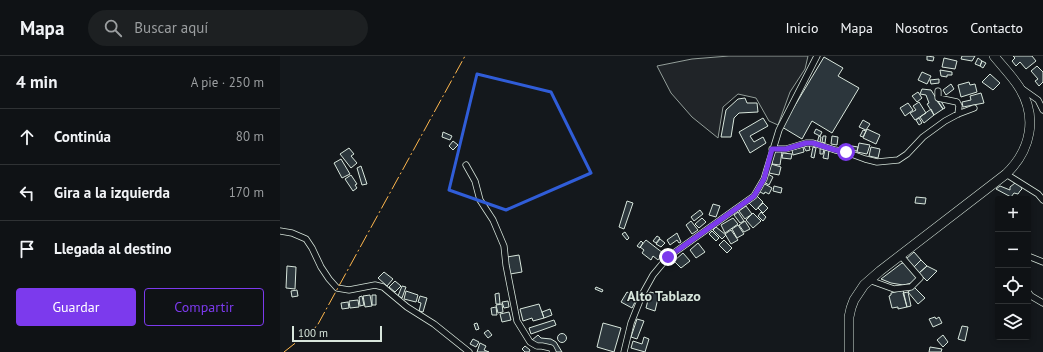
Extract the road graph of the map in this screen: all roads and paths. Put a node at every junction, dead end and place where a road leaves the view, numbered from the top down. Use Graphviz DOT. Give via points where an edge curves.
graph roads {
  1 [pos="817,56"];
  2 [pos="994,56"];
  3 [pos="1019,87"];
  4 [pos="938,91"];
  5 [pos="974,108"];
  6 [pos="1043,110"];
  7 [pos="958,114"];
  8 [pos="772,149"];
  9 [pos="466,165"];
  10 [pos="1006,174"];
  11 [pos="1043,200"];
  12 [pos="280,231"];
  13 [pos="900,255"];
  14 [pos="1031,257"];
  15 [pos="1043,262"];
  16 [pos="869,280"];
  17 [pos="1031,296"];
  18 [pos="1043,303"];
  19 [pos="469,352"];
  20 [pos="553,352"];
  21 [pos="624,352"];
  22 [pos="849,352"];
  1 -- 8 [label="street"];
  2 -- 3 [label="main road"];
  3 -- 6 [label="street" via="1038,100"];
  3 -- 10 [label="main road" via="1030,116 1029,136 1020,160"];
  4 -- 7 [label="street" via="938,98 957,102"];
  5 -- 7 [label="street"];
  7 -- 8 [label="street" via="923,137 898,160 885,162 865,159 813,143 786,149"];
  8 -- 21 [label="street" via="764,179 754,196 668,257 653,275 633,317"];
  9 -- 20 [label="street" via="480,200 504,246 517,321 530,342 551,348"];
  10 -- 11 [label="street" via="1038,194"];
  10 -- 13 [label="main road"];
  12 -- 19 [label="street" via="306,239 321,267 337,288 349,290 375,285 383,287"];
  13 -- 16 [label="main road"];
  13 -- 16 [label="street" via="920,278 912,287 894,289"];
  14 -- 15 [label="street"];
  16 -- 22 [label="main road" via="859,291 851,308"];
  17 -- 18 [label="street"];
}
